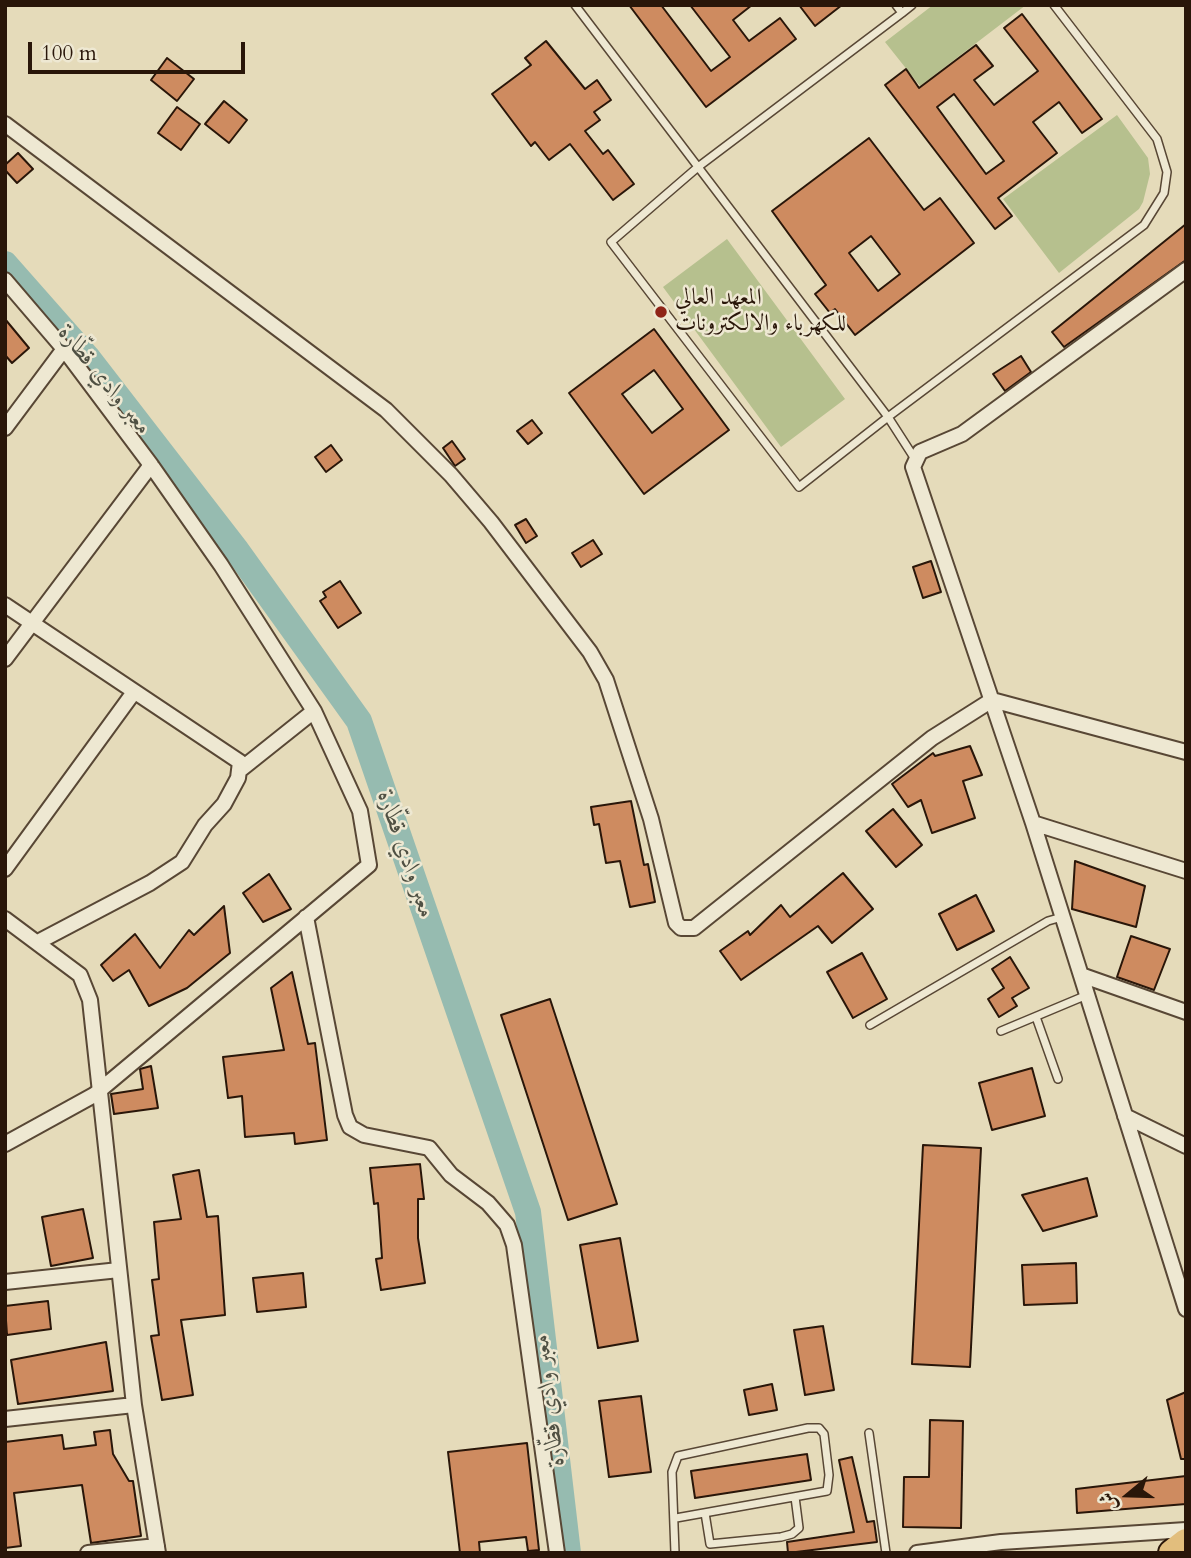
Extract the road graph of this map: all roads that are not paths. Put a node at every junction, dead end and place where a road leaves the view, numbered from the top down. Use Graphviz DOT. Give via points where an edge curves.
graph roads {
  1 [pos="575,5"];
  2 [pos="896,5"];
  3 [pos="912,5"];
  4 [pos="1054,5"];
  5 [pos="902,13"];
  6 [pos="5,124"];
  7 [pos="698,167"];
  8 [pos="1186,270"];
  9 [pos="5,280"];
  10 [pos="64,349"];
  11 [pos="888,417"];
  12 [pos="5,428"];
  13 [pos="915,459"];
  14 [pos="151,466"];
  15 [pos="5,605"];
  16 [pos="33,623"];
  17 [pos="5,659"];
  18 [pos="134,692"];
  19 [pos="992,700"];
  20 [pos="314,711"];
  21 [pos="1186,752"];
  22 [pos="240,770"];
  23 [pos="1033,823"];
  24 [pos="5,869"];
  25 [pos="1186,872"];
  26 [pos="306,917"];
  27 [pos="1062,917"];
  28 [pos="5,919"];
  29 [pos="38,942"];
  30 [pos="1081,975"];
  31 [pos="1087,995"];
  32 [pos="1186,1012"];
  33 [pos="1036,1017"];
  34 [pos="870,1025"];
  35 [pos="1001,1031"];
  36 [pos="1058,1079"];
  37 [pos="101,1090"];
  38 [pos="1125,1116"];
  39 [pos="5,1144"];
  40 [pos="1186,1146"];
  41 [pos="119,1270"];
  42 [pos="5,1282"];
  43 [pos="1186,1309"];
  44 [pos="134,1405"];
  45 [pos="5,1419"];
  46 [pos="869,1433"];
  47 [pos="795,1497"];
  48 [pos="705,1513"];
  49 [pos="676,1518"];
  50 [pos="1186,1530"];
  51 [pos="1186,1542"];
  52 [pos="157,1549"];
  53 [pos="88,1553"];
  54 [pos="557,1553"];
  55 [pos="675,1553"];
  56 [pos="886,1553"];
  57 [pos="917,1553"];
  58 [pos="1172,1553"];
  1 -- 7 [label="lane"];
  2 -- 5 [label="lane"];
  3 -- 5 [label="lane"];
  4 -- 11 [label="lane" via="1157,139 1167,172 1164,193 1144,225"];
  5 -- 7 [label="lane"];
  6 -- 19 [label="street" via="386,410 491,522 576,631 606,680 681,928 694,928 932,738"];
  7 -- 11 [label="lane"];
  7 -- 11 [label="lane" via="611,242 627,264 799,486"];
  8 -- 13 [label="street" via="962,434 920,452"];
  9 -- 10 [label="street"];
  10 -- 12 [label="street"];
  10 -- 14 [label="street"];
  11 -- 13 [label="lane"];
  13 -- 19 [label="street" via="913,467"];
  14 -- 16 [label="street"];
  14 -- 20 [label="street"];
  15 -- 16 [label="street"];
  16 -- 17 [label="street"];
  16 -- 18 [label="street"];
  18 -- 22 [label="street" via="236,757"];
  18 -- 24 [label="street"];
  19 -- 21 [label="street"];
  19 -- 23 [label="street"];
  20 -- 22 [label="street"];
  20 -- 26 [label="street" via="359,811 369,865"];
  22 -- 29 [label="street" via="224,804 182,862"];
  23 -- 25 [label="street"];
  23 -- 27 [label="street"];
  26 -- 37 [label="street"];
  26 -- 54 [label="street" via="350,1127 364,1135 429,1148 451,1175 488,1203 507,1225 514,1245"];
  27 -- 30 [label="street"];
  27 -- 34 [label="lane"];
  28 -- 29 [label="street"];
  29 -- 37 [label="street" via="80,975 86,986"];
  30 -- 31 [label="street"];
  30 -- 32 [label="street"];
  31 -- 33 [label="lane"];
  31 -- 38 [label="street"];
  33 -- 35 [label="lane"];
  33 -- 36 [label="lane"];
  37 -- 39 [label="street"];
  37 -- 41 [label="street"];
  38 -- 40 [label="street"];
  38 -- 43 [label="street"];
  41 -- 42 [label="street"];
  41 -- 44 [label="street"];
  44 -- 45 [label="street"];
  44 -- 52 [label="street"];
  46 -- 56 [label="lane"];
  47 -- 48 [label="lane"];
  47 -- 48 [label="lane" via="799,1528 780,1537 710,1544"];
  47 -- 49 [label="lane" via="827,1491 824,1434 819,1428 678,1456 673,1472"];
  48 -- 49 [label="lane"];
  49 -- 55 [label="lane"];
  50 -- 57 [label="street" via="1001,1542"];
  51 -- 58 [label="highway"];
  52 -- 53 [label="street"];
}
